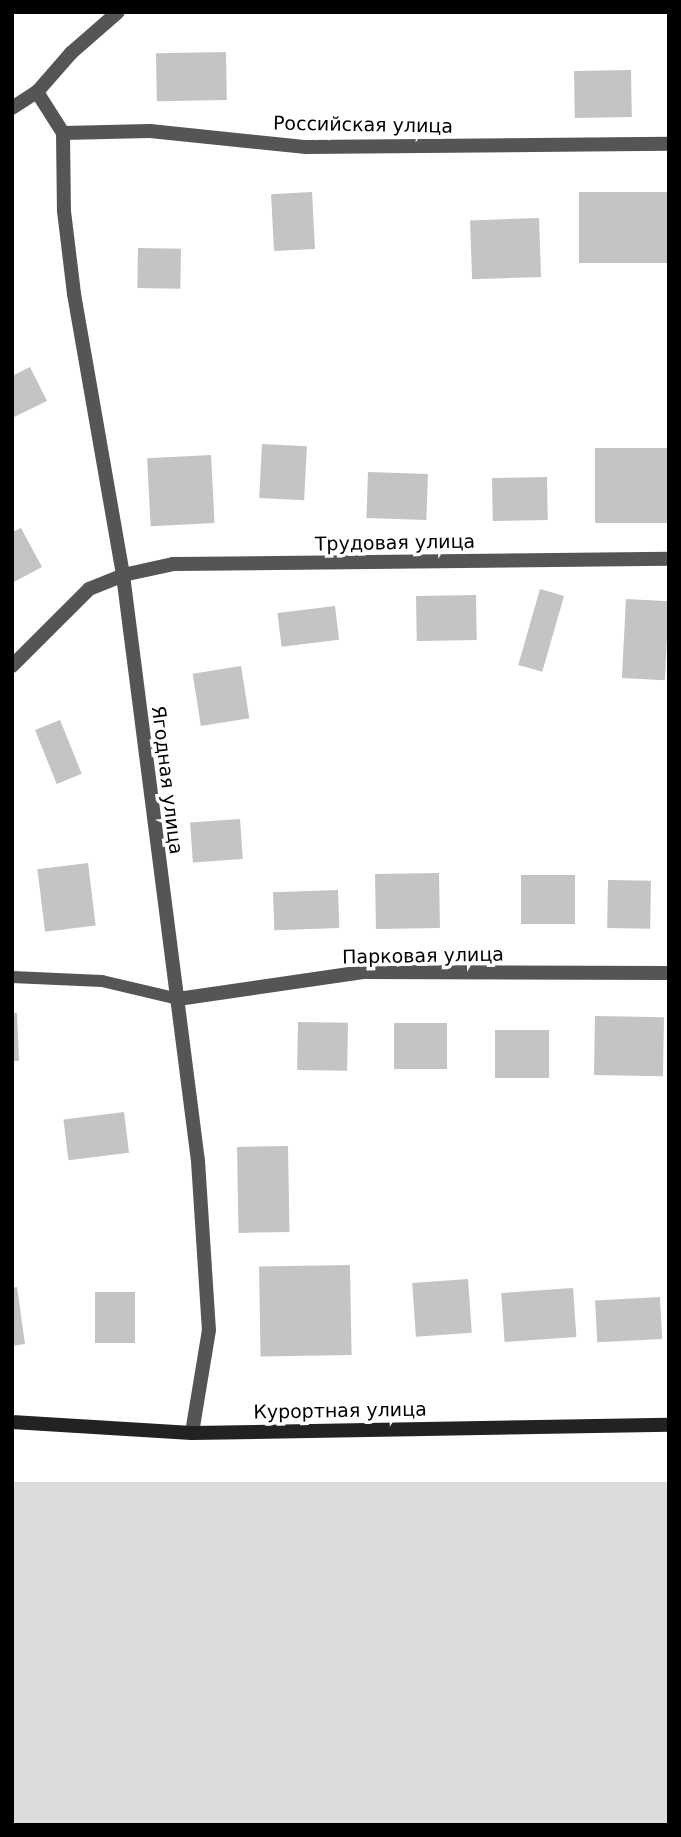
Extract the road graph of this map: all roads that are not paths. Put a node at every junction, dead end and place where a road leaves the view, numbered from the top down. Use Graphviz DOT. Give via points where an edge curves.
graph roads {
  1 [pos="118,12"];
  2 [pos="37,92"];
  3 [pos="12,108"];
  4 [pos="63,132"];
  5 [pos="669,144"];
  6 [pos="669,559"];
  7 [pos="122,575"];
  8 [pos="12,666"];
  9 [pos="669,973"];
  10 [pos="12,977"];
  11 [pos="178,999"];
  12 [pos="12,1422"];
  13 [pos="669,1425"];
  14 [pos="192,1433"];
  1 -- 2 [label="street" via="71,53"];
  2 -- 3 [label="street"];
  2 -- 4 [label="street"];
  4 -- 5 [label="street, Российская улица" via="150,131 306,147"];
  4 -- 7 [label="street, Ягодная улица" via="64,211 74,295"];
  6 -- 7 [label="street, Трудовая улица" via="173,564"];
  7 -- 8 [label="street, Трудовая улица" via="89,589"];
  7 -- 11 [label="street, Ягодная улица"];
  9 -- 11 [label="street, Парковая улица" via="363,972"];
  10 -- 11 [label="lane" via="102,981"];
  11 -- 14 [label="street, Ягодная улица" via="198,1161 209,1330"];
  12 -- 14 [label="street, Курортная улица"];
  13 -- 14 [label="street, Курортная улица"];
}
